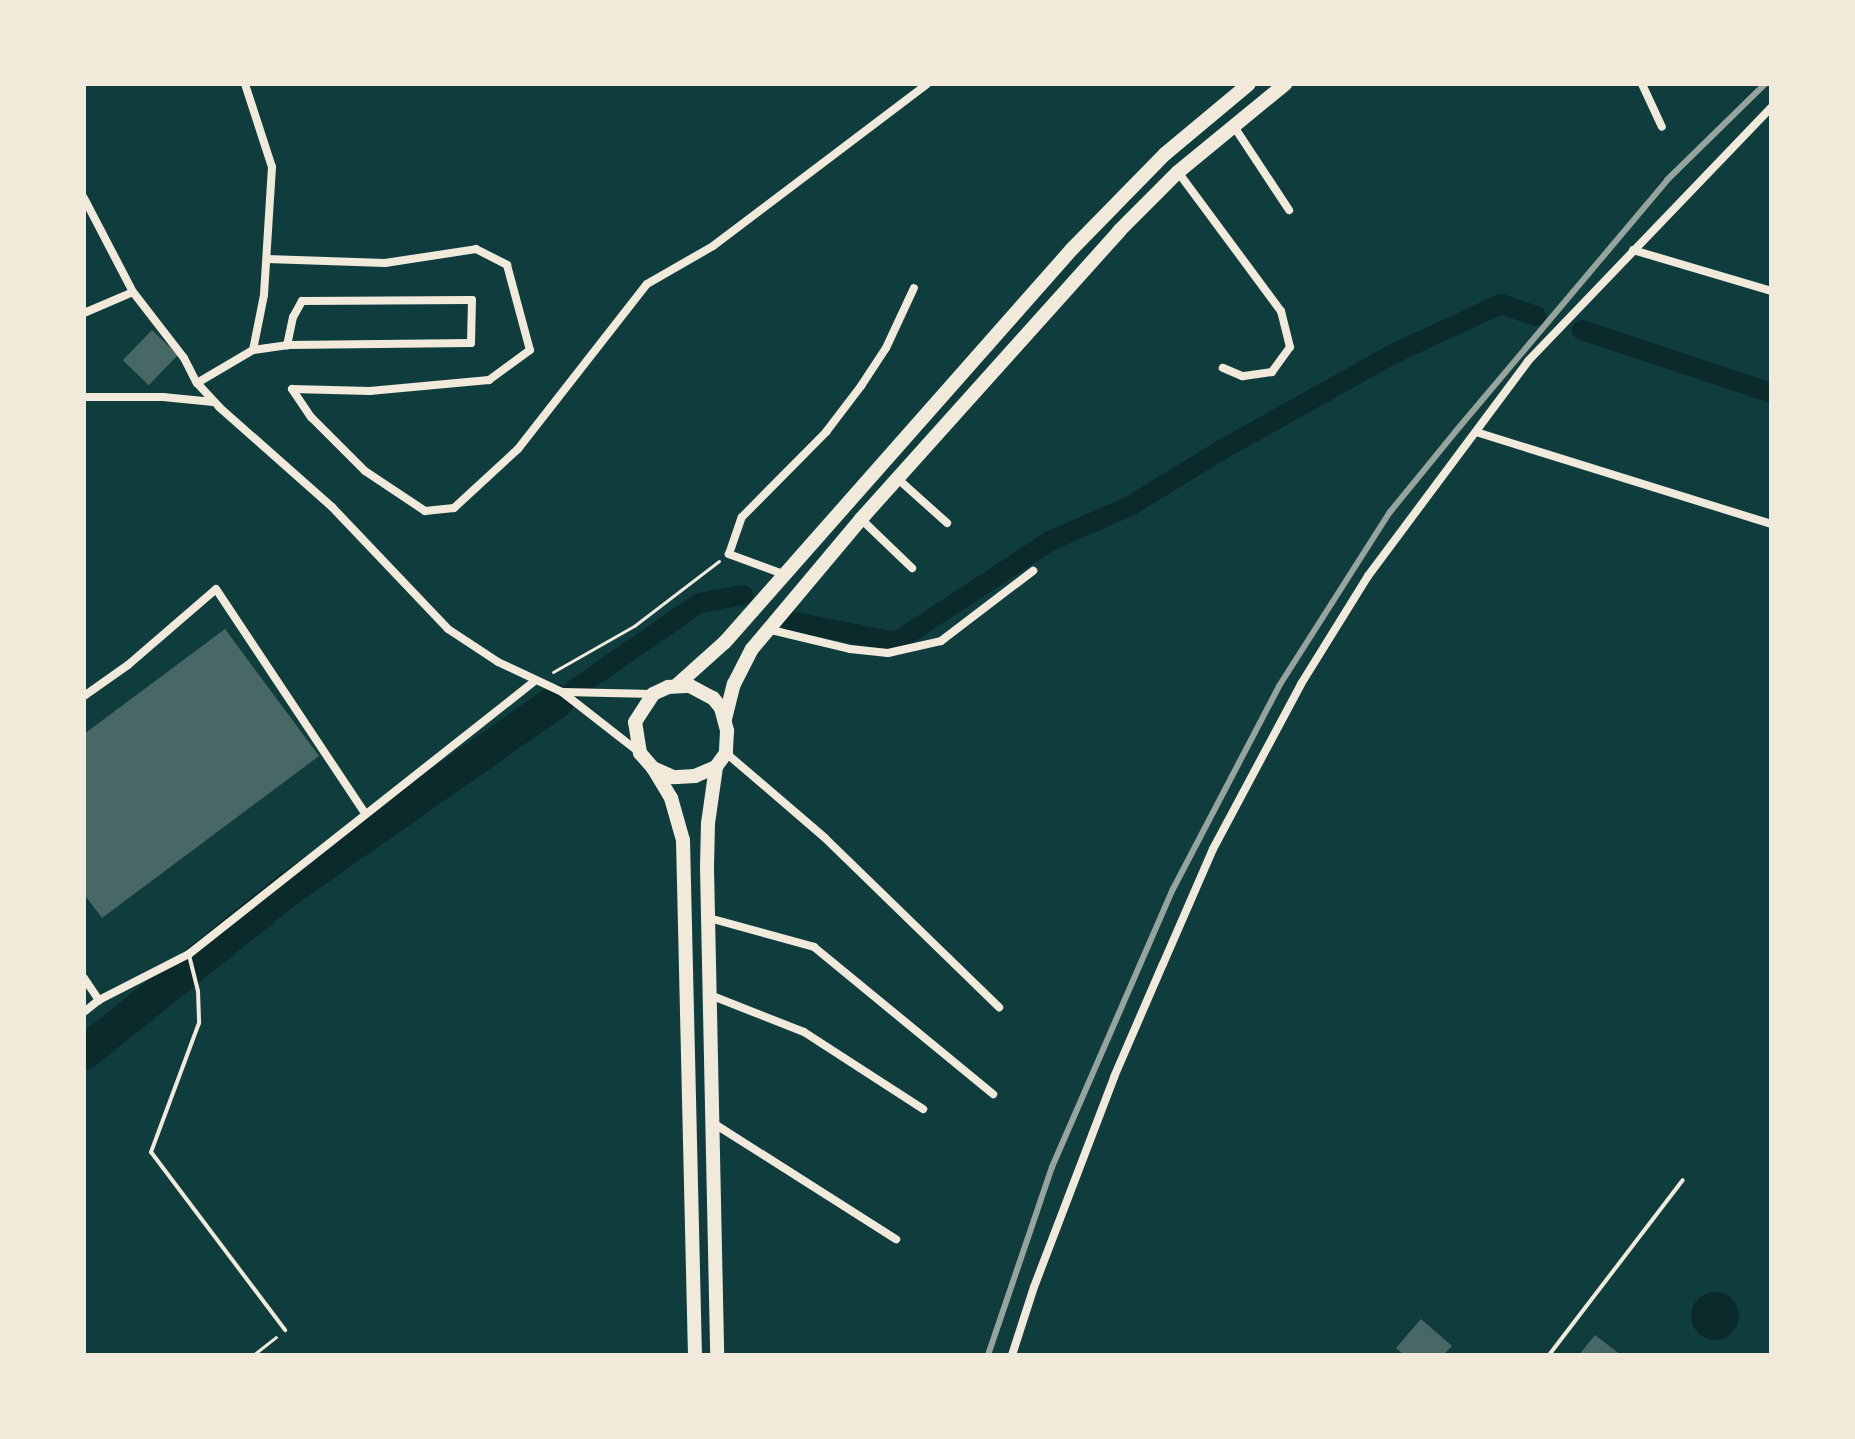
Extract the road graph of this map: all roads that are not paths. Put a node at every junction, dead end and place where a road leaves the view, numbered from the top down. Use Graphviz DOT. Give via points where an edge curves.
graph roads {
  1 [pos="245,84"];
  2 [pos="927,84"];
  3 [pos="1249,84"];
  4 [pos="1285,84"];
  5 [pos="1642,84"];
  6 [pos="1771,108"];
  7 [pos="1233,124"];
  8 [pos="1662,127"];
  9 [pos="1178,172"];
  10 [pos="84,198"];
  11 [pos="1289,210"];
  12 [pos="1633,250"];
  13 [pos="267,259"];
  14 [pos="914,288"];
  15 [pos="1771,291"];
  16 [pos="133,292"];
  17 [pos="84,313"];
  18 [pos="287,345"];
  19 [pos="253,350"];
  20 [pos="1223,368"];
  21 [pos="197,383"];
  22 [pos="84,397"];
  23 [pos="214,402"];
  24 [pos="1476,432"];
  25 [pos="898,479"];
  26 [pos="861,519"];
  27 [pos="947,523"];
  28 [pos="1771,524"];
  29 [pos="912,568"];
  30 [pos="1033,571"];
  31 [pos="783,574"];
  32 [pos="767,629"];
  33 [pos="535,681"];
  34 [pos="677,685"];
  35 [pos="562,692"];
  36 [pos="653,694"];
  37 [pos="84,696"];
  38 [pos="725,719"];
  39 [pos="640,753"];
  40 [pos="726,753"];
  41 [pos="716,767"];
  42 [pos="653,768"];
  43 [pos="365,813"];
  44 [pos="709,918"];
  45 [pos="189,954"];
  46 [pos="84,978"];
  47 [pos="710,995"];
  48 [pos="99,1000"];
  49 [pos="999,1007"];
  50 [pos="84,1012"];
  51 [pos="993,1094"];
  52 [pos="923,1109"];
  53 [pos="712,1122"];
  54 [pos="1683,1180"];
  55 [pos="896,1239"];
  56 [pos="285,1330"];
  57 [pos="695,1355"];
  58 [pos="717,1355"];
  59 [pos="1012,1355"];
  60 [pos="1549,1355"];
  1 -- 13 [label="street" via="272,167"];
  2 -- 13 [label="street" via="713,246 647,284 518,449 454,508 425,511 365,471 311,417 292,389 370,391 489,380 530,350 507,265 476,249 385,263"];
  3 -- 31 [label="main road" via="1165,154 1072,249"];
  4 -- 7 [label="main road"];
  5 -- 8 [label="street"];
  6 -- 12 [label="street"];
  7 -- 9 [label="main road"];
  7 -- 11 [label="street"];
  9 -- 20 [label="street" via="1281,311 1290,347 1272,372 1242,376"];
  9 -- 25 [label="main road" via="1074,279"];
  10 -- 16 [label="street"];
  12 -- 15 [label="street"];
  12 -- 24 [label="street" via="1528,361"];
  13 -- 19 [label="street"];
  14 -- 31 [label="street" via="861,386 826,432 742,517 729,554"];
  16 -- 17 [label="street"];
  16 -- 21 [label="street"];
  18 -- 18 [label="street" via="471,343 472,300 302,301"];
  18 -- 19 [label="street"];
  19 -- 21 [label="street"];
  21 -- 23 [label="street"];
  22 -- 23 [label="street"];
  23 -- 33 [label="street" via="332,507 448,629"];
  24 -- 28 [label="street"];
  24 -- 59 [label="street" via="1368,576 1301,684 1213,849 1114,1077"];
  25 -- 26 [label="main road"];
  25 -- 27 [label="street"];
  26 -- 29 [label="street"];
  26 -- 32 [label="main road"];
  30 -- 32 [label="street" via="941,641 888,653"];
  31 -- 34 [label="main road" via="725,642"];
  32 -- 38 [label="main road" via="742,664"];
  33 -- 35 [label="street"];
  33 -- 43 [label="street"];
  34 -- 36 [label="main road"];
  34 -- 38 [label="main road" via="713,698"];
  35 -- 36 [label="street"];
  35 -- 39 [label="street"];
  36 -- 39 [label="main road" via="635,722"];
  37 -- 43 [label="street" via="216,589"];
  38 -- 40 [label="main road"];
  39 -- 42 [label="main road"];
  40 -- 41 [label="main road"];
  40 -- 49 [label="street" via="825,838"];
  41 -- 42 [label="main road" via="684,778"];
  41 -- 44 [label="main road" via="708,823"];
  42 -- 57 [label="main road" via="671,798 683,840"];
  43 -- 45 [label="street"];
  44 -- 47 [label="main road"];
  44 -- 51 [label="street" via="814,947"];
  45 -- 48 [label="street"];
  45 -- 56 [label="lane" via="199,1023 151,1152"];
  46 -- 48 [label="street"];
  47 -- 52 [label="street" via="804,1032"];
  47 -- 53 [label="main road"];
  48 -- 50 [label="street"];
  53 -- 55 [label="street"];
  53 -- 58 [label="main road"];
  54 -- 60 [label="lane"];
}
